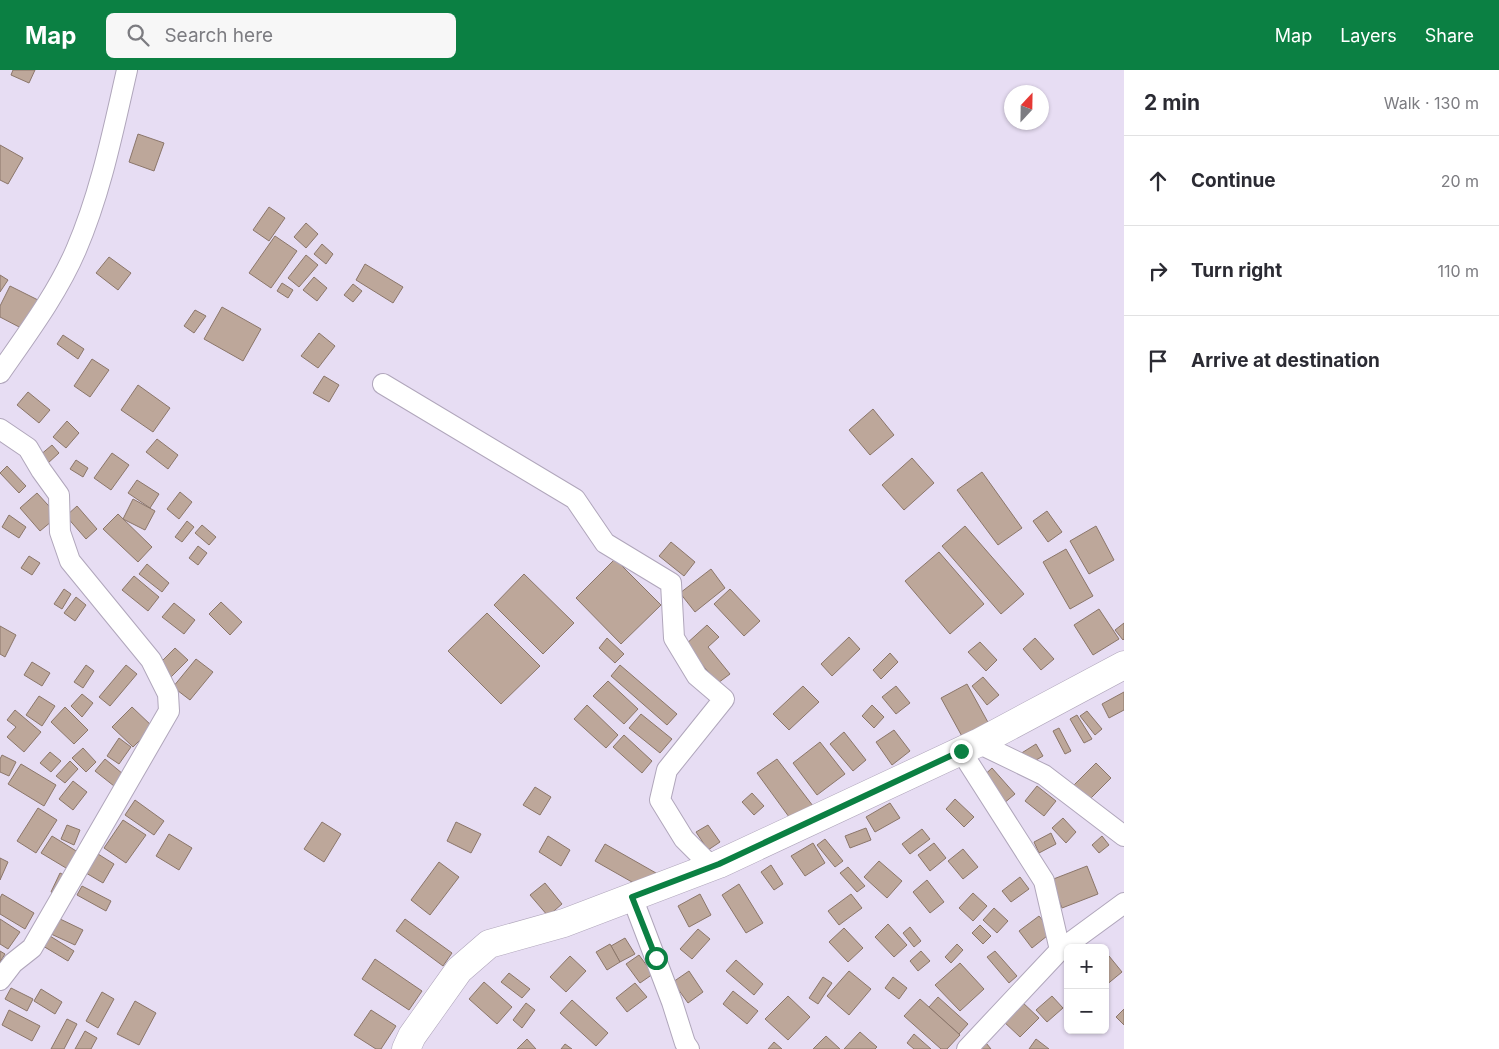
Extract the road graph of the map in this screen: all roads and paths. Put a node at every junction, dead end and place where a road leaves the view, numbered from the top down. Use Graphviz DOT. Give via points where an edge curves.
graph roads {
  1 [pos="126,70"];
  2 [pos="0,373"];
  3 [pos="383,384"];
  4 [pos="0,429"];
  5 [pos="1124,666"];
  6 [pos="969,747"];
  7 [pos="1124,836"];
  8 [pos="711,866"];
  9 [pos="632,897"];
  10 [pos="1124,903"];
  11 [pos="1060,950"];
  12 [pos="0,980"];
  13 [pos="406,1049"];
  14 [pos="690,1049"];
  15 [pos="967,1049"];
  1 -- 2 [label="street" via="104,171 76,251 45,308"];
  3 -- 8 [label="street" via="575,499 605,543 671,582 674,638 697,676 724,698 667,770 660,800 684,840"];
  4 -- 12 [label="street" via="28,448 59,495 60,532 70,561 151,660 168,694 169,711 32,948 13,963"];
  5 -- 6 [label="main road"];
  6 -- 7 [label="street" via="1044,775"];
  6 -- 8 [label="main road"];
  6 -- 11 [label="street" via="1044,881"];
  8 -- 9 [label="main road"];
  9 -- 13 [label="main road" via="564,923 489,944 459,970"];
  9 -- 14 [label="street" via="685,1043"];
  10 -- 11 [label="street"];
  11 -- 15 [label="street"];
}
